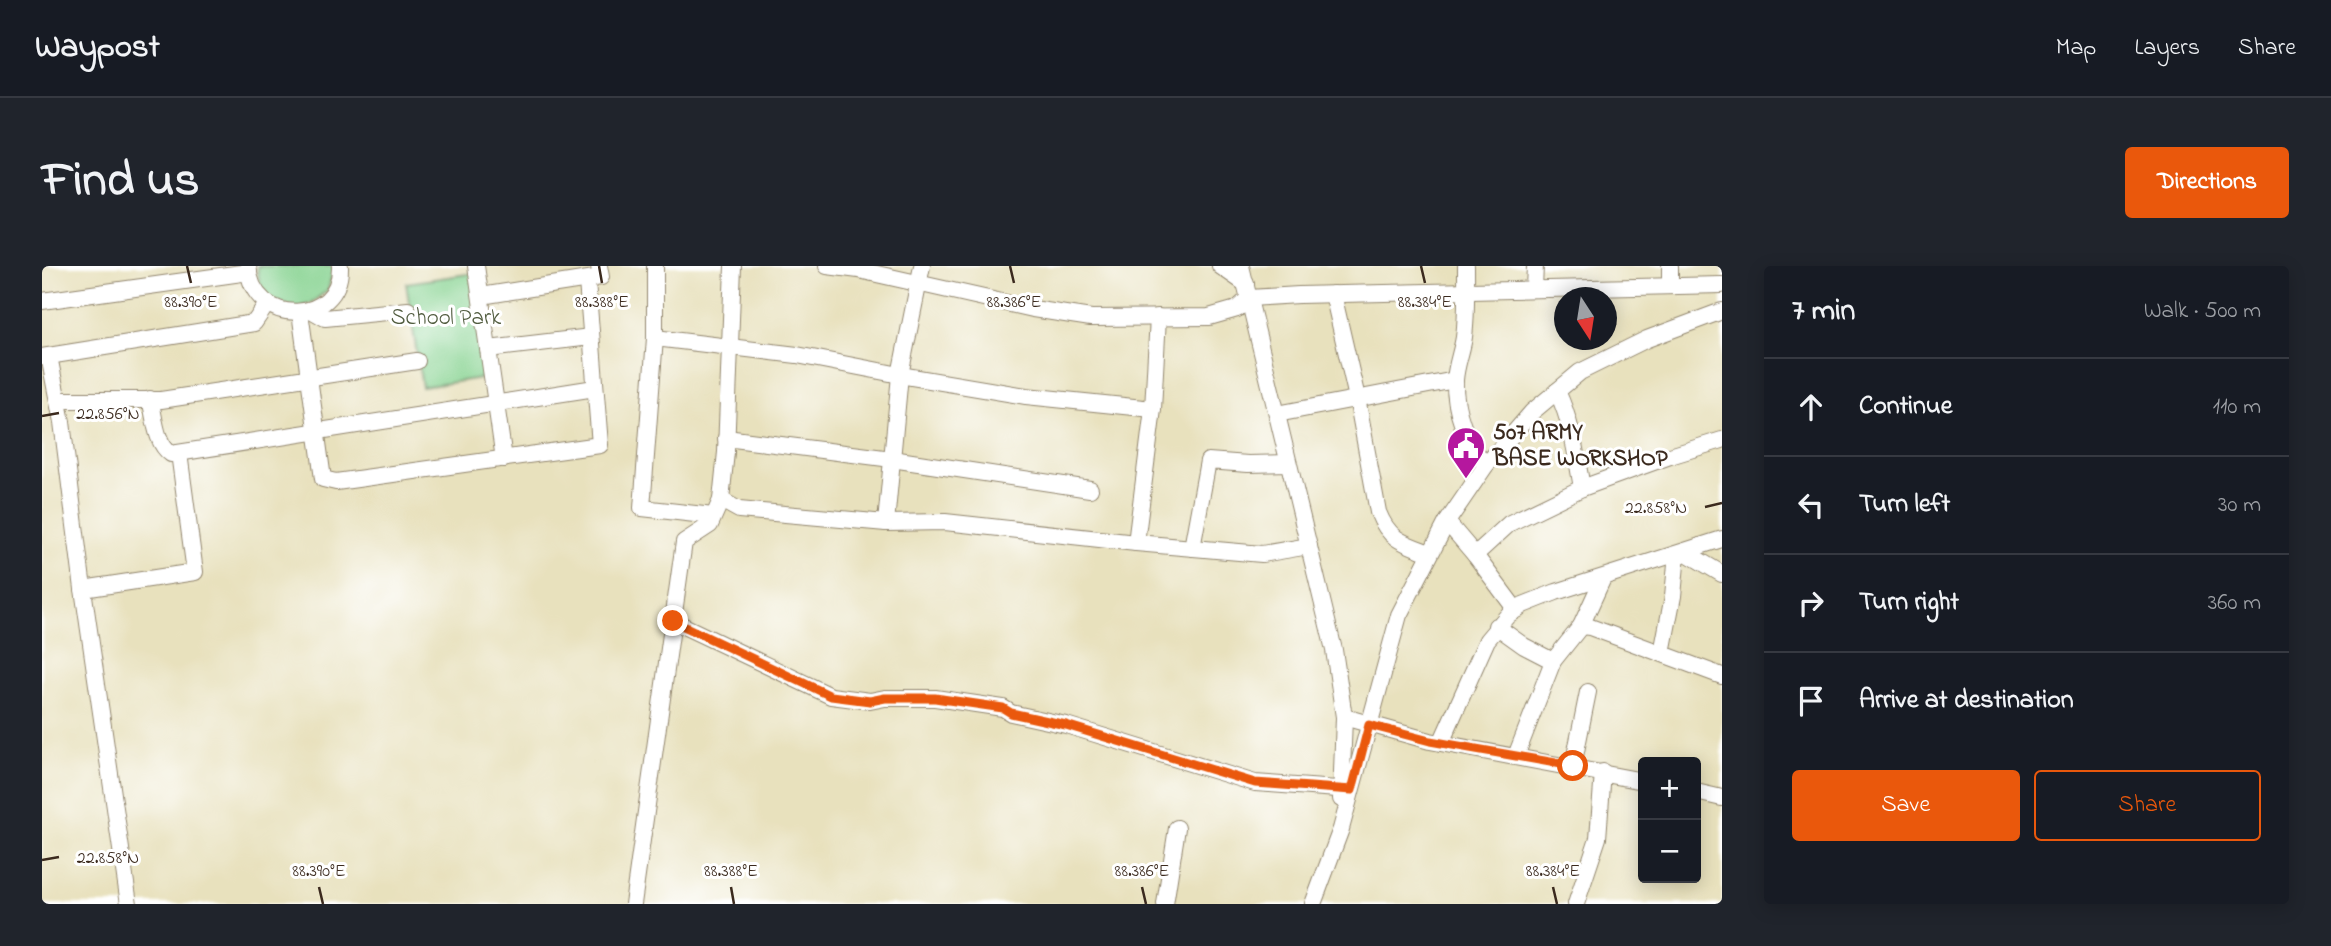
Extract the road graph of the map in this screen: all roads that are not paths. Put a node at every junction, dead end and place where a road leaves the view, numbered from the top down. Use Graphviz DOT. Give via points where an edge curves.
graph roads {
  1 [pos="340,266"];
  2 [pos="476,266"];
  3 [pos="599,266"];
  4 [pos="655,266"];
  5 [pos="733,266"];
  6 [pos="828,266"];
  7 [pos="1220,266"];
  8 [pos="1241,266"];
  9 [pos="1466,266"];
  10 [pos="1535,266"];
  11 [pos="1670,266"];
  12 [pos="248,269"];
  13 [pos="920,274"];
  14 [pos="587,281"];
  15 [pos="1670,285"];
  16 [pos="1722,285"];
  17 [pos="1534,288"];
  18 [pos="1247,291"];
  19 [pos="1466,291"];
  20 [pos="1333,294"];
  21 [pos="481,296"];
  22 [pos="42,302"];
  23 [pos="267,304"];
  24 [pos="408,310"];
  25 [pos="305,311"];
  26 [pos="1722,311"];
  27 [pos="1158,317"];
  28 [pos="591,337"];
  29 [pos="655,338"];
  30 [pos="488,349"];
  31 [pos="729,349"];
  32 [pos="46,356"];
  33 [pos="417,361"];
  34 [pos="900,375"];
  35 [pos="309,377"];
  36 [pos="1455,380"];
  37 [pos="595,388"];
  38 [pos="1557,391"];
  39 [pos="1357,398"];
  40 [pos="150,399"];
  41 [pos="58,400"];
  42 [pos="496,403"];
  43 [pos="1153,409"];
  44 [pos="1277,414"];
  45 [pos="317,432"];
  46 [pos="726,439"];
  47 [pos="1722,440"];
  48 [pos="179,453"];
  49 [pos="504,458"];
  50 [pos="892,459"];
  51 [pos="1288,463"];
  52 [pos="1486,464"];
  53 [pos="1582,488"];
  54 [pos="1090,489"];
  55 [pos="721,500"];
  56 [pos="713,516"];
  57 [pos="1447,522"];
  58 [pos="886,523"];
  59 [pos="1722,539"];
  60 [pos="1136,543"];
  61 [pos="1309,546"];
  62 [pos="1192,548"];
  63 [pos="1430,553"];
  64 [pos="1681,553"];
  65 [pos="1475,555"];
  66 [pos="1722,574"];
  67 [pos="1603,578"];
  68 [pos="83,589"];
  69 [pos="1516,610"];
  70 [pos="673,621"];
  71 [pos="1496,626"];
  72 [pos="1580,626"];
  73 [pos="1662,653"];
  74 [pos="1553,660"];
  75 [pos="1722,676"];
  76 [pos="1588,692"];
  77 [pos="1344,717"];
  78 [pos="1369,725"];
  79 [pos="1441,743"];
  80 [pos="1516,756"];
  81 [pos="1573,766"];
  82 [pos="1603,772"];
  83 [pos="1638,779"];
  84 [pos="1346,790"];
  85 [pos="1701,793"];
  86 [pos="1722,798"];
  87 [pos="1177,828"];
  88 [pos="129,904"];
  89 [pos="633,904"];
  90 [pos="1165,904"];
  91 [pos="1313,904"];
  92 [pos="1576,904"];
  1 -- 25 [label="street" via="335,289 325,301"];
  2 -- 21 [label="street"];
  3 -- 14 [label="street" via="601,277"];
  4 -- 29 [label="street"];
  5 -- 31 [label="street"];
  6 -- 13 [label="street"];
  7 -- 18 [label="street"];
  8 -- 18 [label="street"];
  9 -- 19 [label="street"];
  10 -- 17 [label="street"];
  11 -- 15 [label="street"];
  12 -- 22 [label="street"];
  12 -- 23 [label="street" via="256,292"];
  13 -- 27 [label="street" via="1033,309 1091,318"];
  13 -- 34 [label="street"];
  14 -- 21 [label="street"];
  14 -- 28 [label="street"];
  15 -- 16 [label="street"];
  15 -- 17 [label="street"];
  17 -- 19 [label="street"];
  18 -- 20 [label="street"];
  18 -- 27 [label="street" via="1237,309 1209,317"];
  18 -- 44 [label="street"];
  19 -- 20 [label="street"];
  19 -- 36 [label="street" via="1464,337"];
  20 -- 39 [label="street"];
  21 -- 30 [label="street"];
  23 -- 25 [label="street" via="281,311"];
  23 -- 32 [label="street" via="254,323"];
  24 -- 25 [label="street" via="326,318"];
  25 -- 35 [label="street"];
  26 -- 38 [label="street" via="1647,339 1580,372"];
  27 -- 43 [label="street"];
  28 -- 30 [label="street"];
  28 -- 37 [label="street"];
  29 -- 31 [label="street"];
  29 -- 56 [label="street" via="642,508"];
  30 -- 42 [label="street"];
  31 -- 34 [label="street" via="797,355"];
  31 -- 46 [label="street"];
  32 -- 41 [label="street"];
  33 -- 35 [label="street"];
  34 -- 43 [label="street" via="1026,396"];
  34 -- 50 [label="street"];
  35 -- 40 [label="street"];
  35 -- 45 [label="street"];
  36 -- 39 [label="street"];
  36 -- 52 [label="street" via="1469,440"];
  37 -- 42 [label="street"];
  37 -- 49 [label="street" via="600,445"];
  38 -- 52 [label="street"];
  38 -- 53 [label="street" via="1573,433"];
  39 -- 44 [label="street"];
  39 -- 63 [label="street" via="1385,528"];
  40 -- 41 [label="street"];
  40 -- 48 [label="street" via="164,449"];
  41 -- 68 [label="street"];
  42 -- 45 [label="street"];
  42 -- 49 [label="street"];
  43 -- 60 [label="street"];
  44 -- 51 [label="street"];
  45 -- 48 [label="street"];
  45 -- 49 [label="street" via="323,479 336,482"];
  46 -- 50 [label="street"];
  46 -- 55 [label="street"];
  47 -- 53 [label="street"];
  48 -- 68 [label="street" via="195,572"];
  50 -- 54 [label="street"];
  50 -- 58 [label="street"];
  51 -- 61 [label="street"];
  51 -- 62 [label="street" via="1208,461"];
  52 -- 57 [label="street"];
  53 -- 65 [label="street" via="1510,523"];
  55 -- 56 [label="street"];
  55 -- 58 [label="street" via="739,510"];
  56 -- 70 [label="street" via="710,525 684,542"];
  57 -- 63 [label="street"];
  57 -- 65 [label="street"];
  58 -- 60 [label="street" via="945,523"];
  59 -- 64 [label="street"];
  60 -- 62 [label="street"];
  61 -- 62 [label="street" via="1262,554"];
  61 -- 77 [label="street" via="1334,650"];
  63 -- 78 [label="street" via="1399,615"];
  64 -- 66 [label="street"];
  64 -- 67 [label="street"];
  64 -- 73 [label="street"];
  65 -- 69 [label="street"];
  67 -- 69 [label="street"];
  67 -- 72 [label="street"];
  68 -- 88 [label="street"];
  69 -- 71 [label="street"];
  70 -- 84 [label="street" via="831,696 870,701 935,698 1003,708 1255,783"];
  70 -- 89 [label="street"];
  71 -- 74 [label="street"];
  71 -- 79 [label="street"];
  72 -- 73 [label="street"];
  72 -- 74 [label="street"];
  73 -- 75 [label="street"];
  74 -- 80 [label="street"];
  76 -- 81 [label="street"];
  77 -- 78 [label="street"];
  77 -- 84 [label="street"];
  78 -- 79 [label="street"];
  78 -- 84 [label="street"];
  79 -- 80 [label="street"];
  80 -- 81 [label="street"];
  81 -- 82 [label="street"];
  82 -- 83 [label="street"];
  82 -- 92 [label="street" via="1598,838"];
  84 -- 91 [label="street" via="1341,830"];
  85 -- 86 [label="street"];
  87 -- 90 [label="street"];
}
